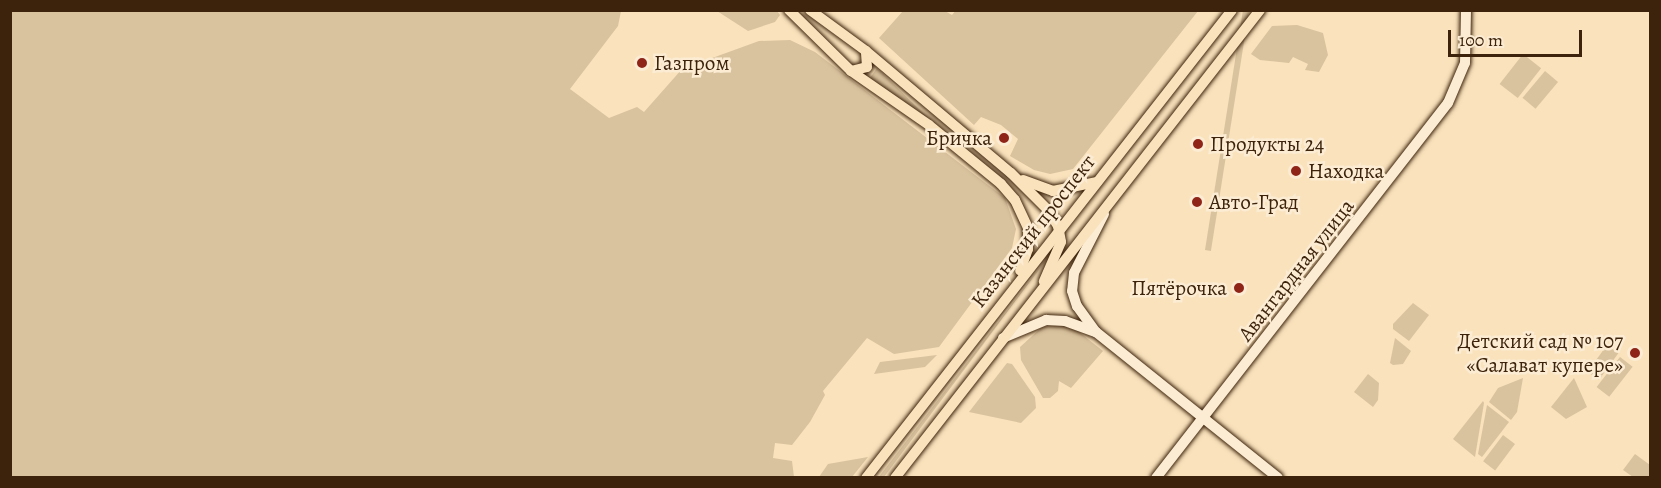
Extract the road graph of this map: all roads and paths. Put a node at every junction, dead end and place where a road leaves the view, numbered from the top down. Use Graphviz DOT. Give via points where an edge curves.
graph roads {
  1 [pos="789,10"];
  2 [pos="810,10"];
  3 [pos="1232,10"];
  4 [pos="1260,10"];
  5 [pos="1466,10"];
  6 [pos="866,51"];
  7 [pos="851,71"];
  8 [pos="1011,173"];
  9 [pos="1097,182"];
  10 [pos="1108,205"];
  11 [pos="1059,229"];
  12 [pos="1043,287"];
  13 [pos="1008,294"];
  14 [pos="1096,332"];
  15 [pos="1003,338"];
  16 [pos="1205,417"];
  17 [pos="866,477"];
  18 [pos="895,477"];
  19 [pos="1156,477"];
  20 [pos="1278,477"];
  1 -- 7 [label="main road"];
  2 -- 6 [label="main road"];
  3 -- 9 [label="main road, Казанский проспект"];
  4 -- 10 [label="main road, Казанский проспект"];
  5 -- 16 [label="street, Авангардная улица" via="1466,63 1448,103"];
  6 -- 7 [label="main road" via="867,67"];
  6 -- 8 [label="main road"];
  7 -- 13 [label="main road" via="929,126 1015,200 1026,220 1029,243 1025,261"];
  8 -- 9 [label="main road" via="1036,188 1053,191"];
  8 -- 11 [label="main road" via="1048,210"];
  9 -- 11 [label="main road, Казанский проспект"];
  10 -- 12 [label="main road, Казанский проспект"];
  10 -- 14 [label="street" via="1072,282 1077,306"];
  11 -- 12 [label="main road" via="1061,248"];
  11 -- 13 [label="main road, Казанский проспект"];
  12 -- 15 [label="main road, Казанский проспект"];
  13 -- 17 [label="main road, Казанский проспект"];
  14 -- 15 [label="street" via="1065,321 1046,320"];
  14 -- 16 [label="street"];
  15 -- 18 [label="main road, Казанский проспект"];
  16 -- 19 [label="street, Авангардная улица"];
  16 -- 20 [label="street"];
}
